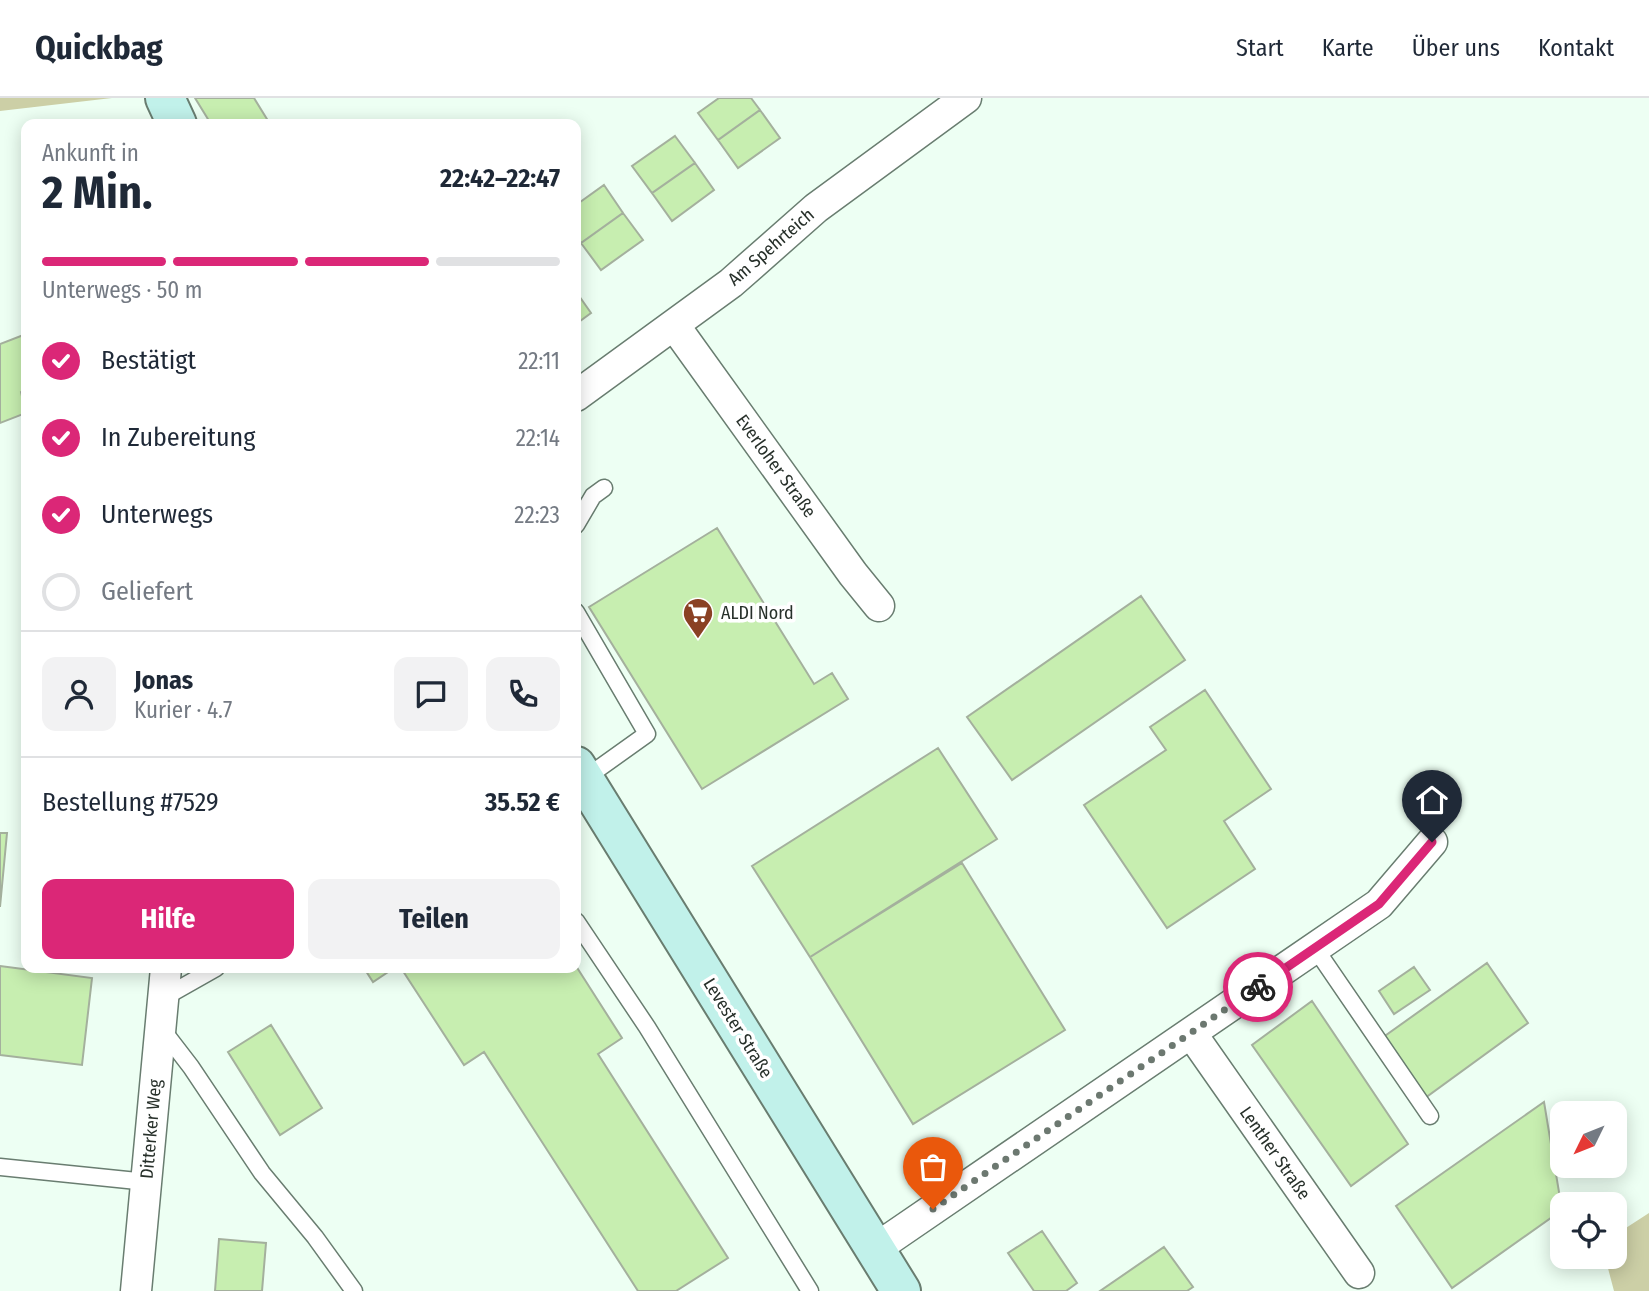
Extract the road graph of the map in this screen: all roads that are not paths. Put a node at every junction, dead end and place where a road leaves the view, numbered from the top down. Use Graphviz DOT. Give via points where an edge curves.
graph roads {
  1 [pos="165,98"];
  2 [pos="966,98"];
  3 [pos="175,119"];
  4 [pos="674,325"];
  5 [pos="581,392"];
  6 [pos="604,488"];
  7 [pos="581,516"];
  8 [pos="879,606"];
  9 [pos="581,621"];
  10 [pos="581,771"];
  11 [pos="581,774"];
  12 [pos="1432,842"];
  13 [pos="581,928"];
  14 [pos="1315,948"];
  15 [pos="166,973"];
  16 [pos="207,973"];
  17 [pos="163,998"];
  18 [pos="160,1028"];
  19 [pos="1191,1034"];
  20 [pos="1430,1116"];
  21 [pos="0,1167"];
  22 [pos="147,1182"];
  23 [pos="875,1250"];
  24 [pos="1359,1273"];
  25 [pos="136,1291"];
  26 [pos="354,1291"];
  27 [pos="810,1291"];
  28 [pos="901,1291"];
  1 -- 3 [label="street"];
  2 -- 4 [label="street, Am Spehrteich" via="816,208 731,283"];
  4 -- 5 [label="street, Am Spehrteich"];
  4 -- 8 [label="street, Everloher Straße"];
  6 -- 7 [label="lane" via="593,496"];
  9 -- 10 [label="lane" via="647,734"];
  11 -- 23 [label="street, Levester Straße"];
  12 -- 14 [label="street" via="1379,904"];
  13 -- 27 [label="lane"];
  14 -- 19 [label="street"];
  14 -- 20 [label="lane"];
  15 -- 17 [label="street, Ditterker Weg"];
  16 -- 17 [label="lane"];
  17 -- 18 [label="street, Ditterker Weg"];
  18 -- 22 [label="street, Ditterker Weg"];
  18 -- 26 [label="lane" via="262,1173"];
  19 -- 23 [label="street"];
  19 -- 24 [label="street, Lenther Straße"];
  21 -- 22 [label="lane"];
  22 -- 25 [label="street, Ditterker Weg"];
  23 -- 28 [label="street, Levester Straße"];
}
